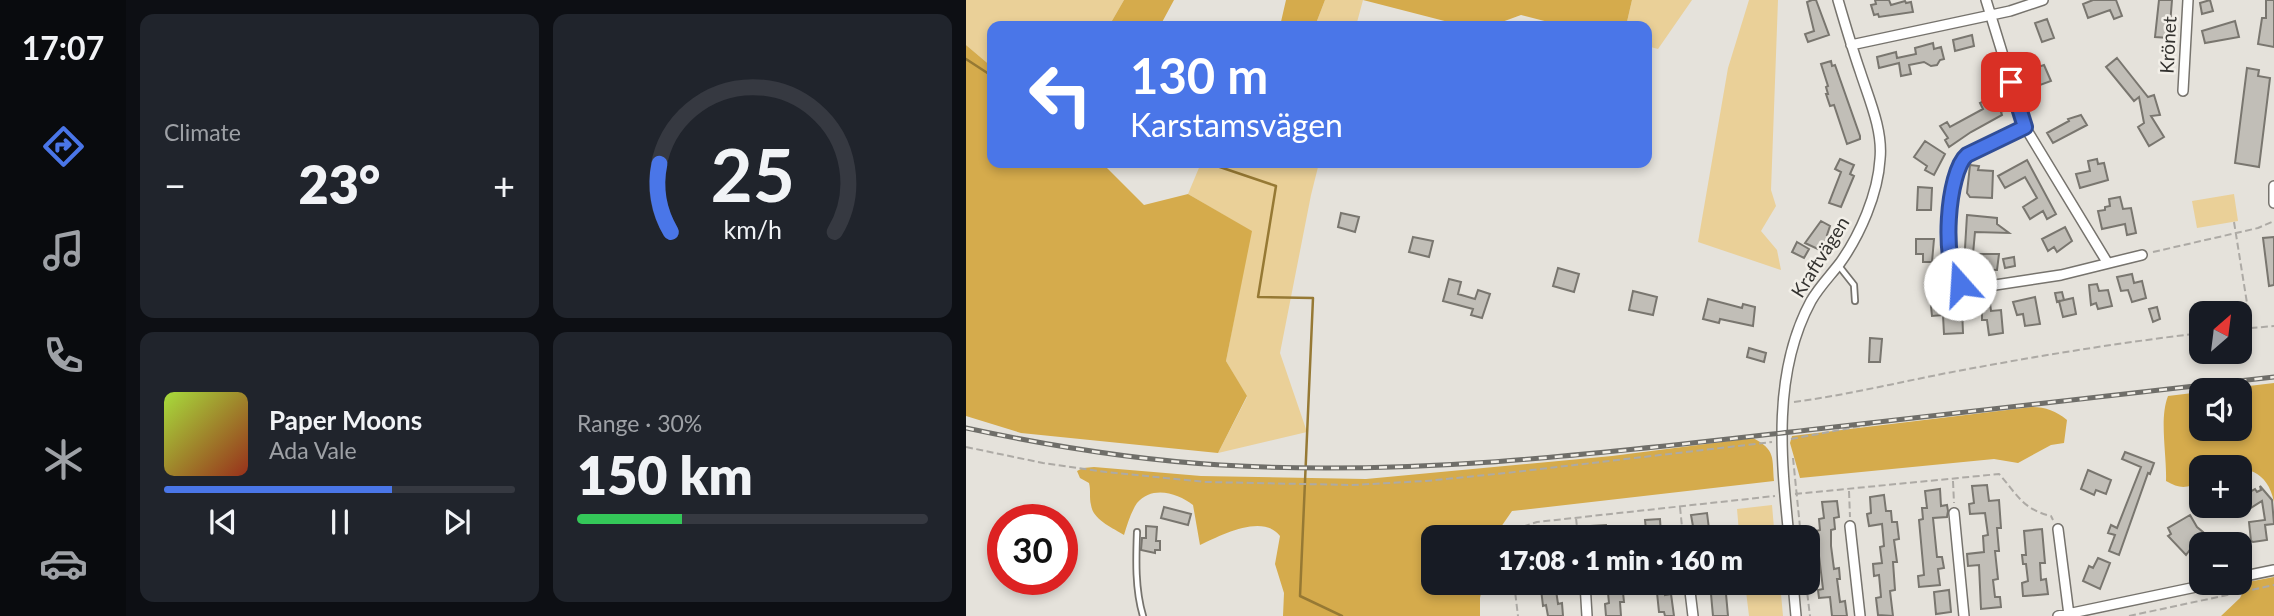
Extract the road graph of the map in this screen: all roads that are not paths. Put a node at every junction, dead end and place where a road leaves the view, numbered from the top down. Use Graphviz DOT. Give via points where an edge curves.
graph roads {
  1 [pos="1838,0"];
  2 [pos="1986,0"];
  3 [pos="2043,0"];
  4 [pos="2188,0"];
  5 [pos="1990,16"];
  6 [pos="1851,46"];
  7 [pos="2183,91"];
  8 [pos="2025,127"];
  9 [pos="2274,186"];
  10 [pos="2274,203"];
  11 [pos="2141,255"];
  12 [pos="2107,262"];
  13 [pos="1838,265"];
  14 [pos="1855,301"];
  15 [pos="1954,513"];
  16 [pos="1788,525"];
  17 [pos="1850,526"];
  18 [pos="2057,529"];
  19 [pos="1137,531"];
  20 [pos="2274,570"];
  21 [pos="2252,575"];
  22 [pos="2189,589"];
  23 [pos="1586,595"];
  24 [pos="1690,595"];
  25 [pos="1794,595"];
  26 [pos="1143,616"];
  27 [pos="1587,616"];
  28 [pos="1693,616"];
  29 [pos="1796,616"];
  30 [pos="1860,616"];
  31 [pos="1964,616"];
  32 [pos="2065,616"];
  1 -- 6 [label="street, Kraftvägen"];
  2 -- 5 [label="street"];
  3 -- 5 [label="street"];
  4 -- 7 [label="street, Krönet"];
  5 -- 6 [label="street"];
  5 -- 8 [label="street"];
  6 -- 13 [label="street, Kraftvägen" via="1876,121 1880,161 1866,214"];
  8 -- 12 [label="street"];
  8 -- 12 [label="street" via="1960,162 1951,187 1948,254 1955,280 1969,288 1982,288"];
  9 -- 10 [label="street"];
  11 -- 12 [label="street"];
  13 -- 14 [label="lane" via="1854,285"];
  13 -- 16 [label="street, Kraftvägen" via="1818,289 1802,321 1786,381 1782,441"];
  15 -- 31 [label="street"];
  17 -- 30 [label="street"];
  18 -- 32 [label="street"];
  19 -- 26 [label="lane"];
  20 -- 21 [label="street"];
  22 -- 32 [label="street"];
  23 -- 27 [label="street"];
  24 -- 28 [label="street"];
  25 -- 29 [label="street"];
}
